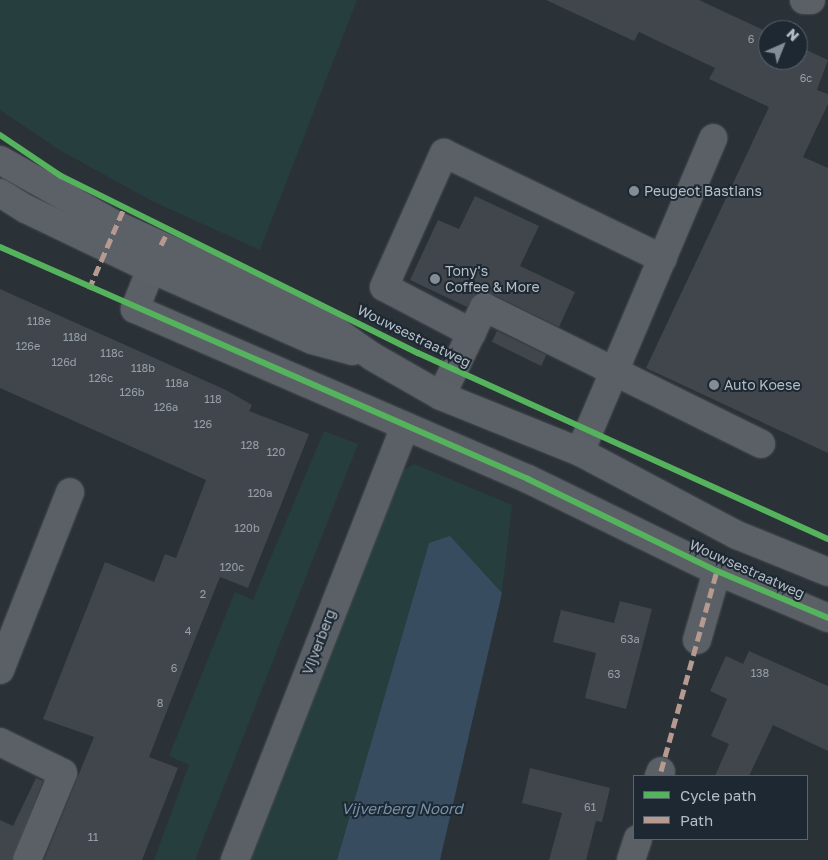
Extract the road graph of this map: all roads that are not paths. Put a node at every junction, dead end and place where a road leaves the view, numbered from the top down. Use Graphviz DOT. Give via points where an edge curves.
graph roads {
  1 [pos="804,0"];
  2 [pos="811,0"];
  3 [pos="713,138"];
  4 [pos="0,160"];
  5 [pos="0,193"];
  6 [pos="156,257"];
  7 [pos="663,259"];
  8 [pos="472,332"];
  9 [pos="612,372"];
  10 [pos="442,396"];
  11 [pos="405,426"];
  12 [pos="760,444"];
  13 [pos="580,452"];
  14 [pos="70,492"];
  15 [pos="717,570"];
  16 [pos="828,572"];
  17 [pos="828,618"];
  18 [pos="697,640"];
  19 [pos="0,670"];
  20 [pos="0,742"];
  21 [pos="638,840"];
  22 [pos="27,860"];
  23 [pos="235,860"];
  24 [pos="631,860"];
  1 -- 2 [label="street"];
  3 -- 7 [label="street"];
  4 -- 6 [label="main road, Wouwsestraatweg" via="116,225"];
  5 -- 6 [label="main road, Wouwsestraatweg" via="26,209"];
  6 -- 10 [label="main road, Wouwsestraatweg" via="312,340 374,357"];
  6 -- 11 [label="street, Wouwsestraatweg" via="135,309"];
  7 -- 8 [label="street" via="444,153 384,287"];
  7 -- 9 [label="street"];
  8 -- 9 [label="street" via="484,307"];
  8 -- 10 [label="street"];
  9 -- 12 [label="street"];
  9 -- 13 [label="street"];
  10 -- 13 [label="main road, Wouwsestraatweg"];
  11 -- 15 [label="street, Wouwsestraatweg" via="528,479"];
  11 -- 23 [label="street, Vijverberg"];
  13 -- 16 [label="main road, Wouwsestraatweg" via="737,535"];
  14 -- 19 [label="street"];
  15 -- 17 [label="street, Wouwsestraatweg"];
  15 -- 18 [label="street"];
  20 -- 22 [label="street" via="63,773"];
  21 -- 24 [label="street"];
}
